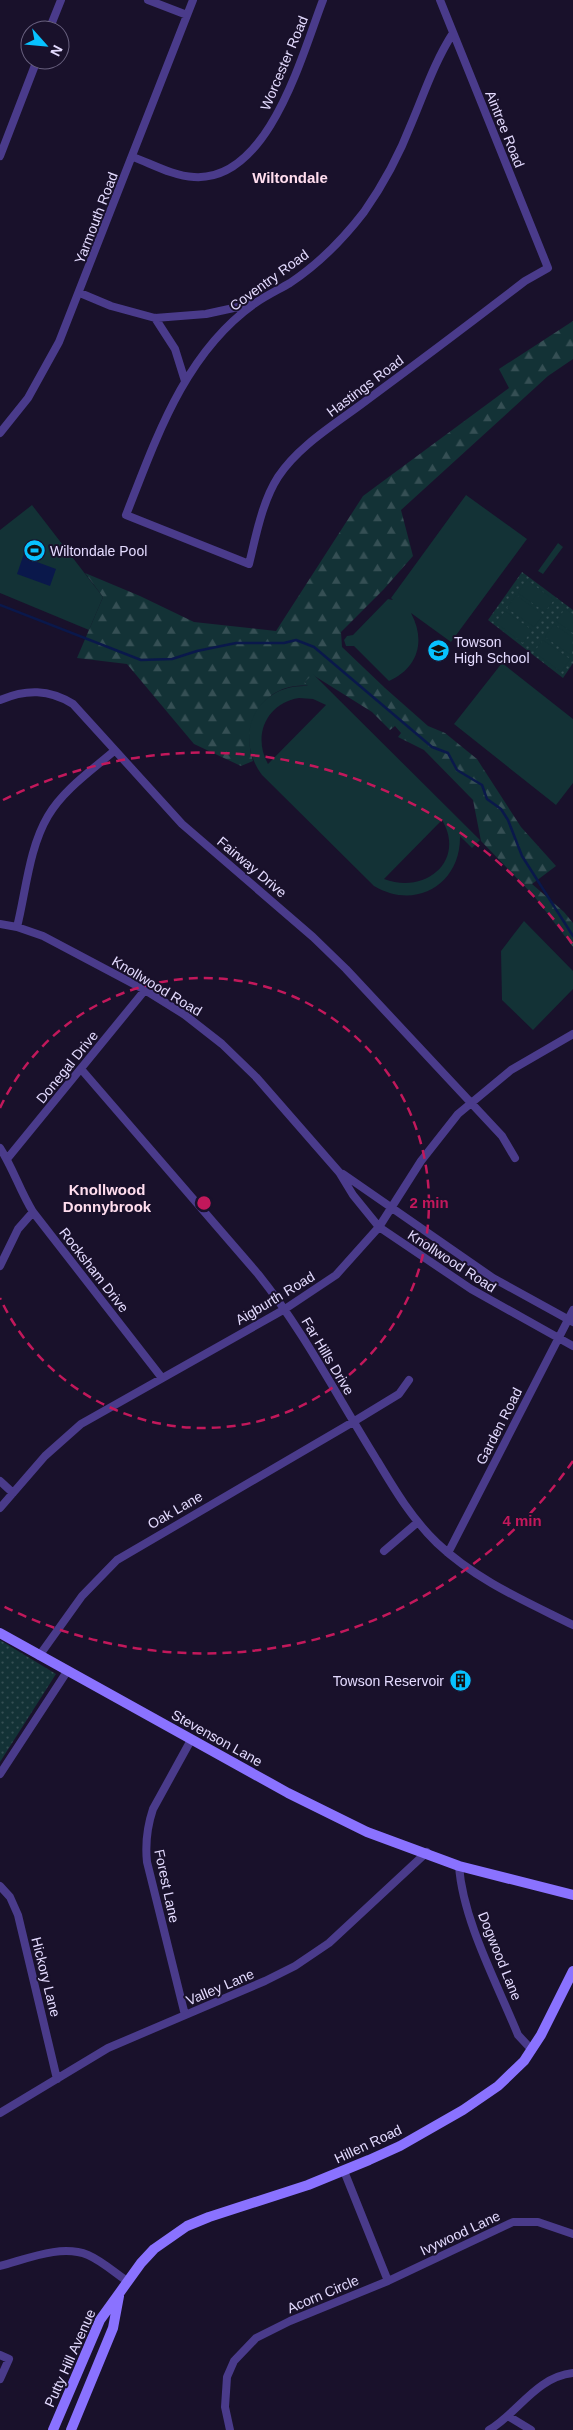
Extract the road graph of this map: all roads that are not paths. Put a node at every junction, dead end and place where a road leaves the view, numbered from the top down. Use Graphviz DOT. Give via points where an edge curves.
graph roads {
  1 [pos="61,0"];
  2 [pos="148,0"];
  3 [pos="193,0"];
  4 [pos="323,0"];
  5 [pos="440,0"];
  6 [pos="187,15"];
  7 [pos="53,20"];
  8 [pos="453,33"];
  9 [pos="33,70"];
  10 [pos="0,156"];
  11 [pos="133,156"];
  12 [pos="548,268"];
  13 [pos="80,293"];
  14 [pos="254,304"];
  15 [pos="155,318"];
  16 [pos="184,382"];
  17 [pos="0,433"];
  18 [pos="249,564"];
  19 [pos="0,700"];
  20 [pos="114,751"];
  21 [pos="0,924"];
  22 [pos="17,927"];
  23 [pos="145,990"];
  24 [pos="572,1036"];
  25 [pos="81,1069"];
  26 [pos="471,1102"];
  27 [pos="0,1148"];
  28 [pos="514,1158"];
  29 [pos="7,1159"];
  30 [pos="339,1172"];
  31 [pos="391,1209"];
  32 [pos="33,1212"];
  33 [pos="379,1227"];
  34 [pos="0,1266"];
  35 [pos="285,1309"];
  36 [pos="573,1310"];
  37 [pos="571,1320"];
  38 [pos="558,1338"];
  39 [pos="573,1346"];
  40 [pos="162,1378"];
  41 [pos="409,1380"];
  42 [pos="353,1422"];
  43 [pos="0,1481"];
  44 [pos="13,1493"];
  45 [pos="0,1508"];
  46 [pos="418,1522"];
  47 [pos="384,1550"];
  48 [pos="448,1553"];
  49 [pos="573,1625"];
  50 [pos="0,1633"];
  51 [pos="39,1656"];
  52 [pos="68,1670"];
  53 [pos="192,1740"];
  54 [pos="0,1774"];
  55 [pos="428,1852"];
  56 [pos="459,1866"];
  57 [pos="495,1873"];
  58 [pos="0,1886"];
  59 [pos="573,1896"];
  60 [pos="573,1971"];
  61 [pos="184,2015"];
  62 [pos="532,2050"];
  63 [pos="57,2079"];
  64 [pos="0,2114"];
  65 [pos="344,2171"];
  66 [pos="573,2234"];
  67 [pos="0,2266"];
  68 [pos="127,2281"];
  69 [pos="388,2281"];
  70 [pos="119,2295"];
  71 [pos="0,2355"];
  72 [pos="573,2373"];
  73 [pos="0,2379"];
  74 [pos="508,2416"];
  75 [pos="54,2430"];
  76 [pos="71,2430"];
  77 [pos="230,2430"];
  78 [pos="489,2430"];
  79 [pos="531,2430"];
  1 -- 7 [label="street"];
  2 -- 6 [label="street"];
  3 -- 6 [label="street, Yarmouth Road"];
  4 -- 11 [label="street, Worcester Road" via="277,114 262,138 238,163 215,175 194,177"];
  5 -- 8 [label="street, Aintree Road"];
  6 -- 11 [label="street, Yarmouth Road"];
  8 -- 12 [label="street, Aintree Road"];
  8 -- 14 [label="street, Coventry Road" via="440,52 412,124 363,213 311,266"];
  9 -- 10 [label="street"];
  11 -- 13 [label="street, Yarmouth Road"];
  12 -- 18 [label="street, Hastings Road" via="336,424 293,460 271,490"];
  13 -- 15 [label="street" via="111,306"];
  13 -- 17 [label="street, Yarmouth Road" via="43,374"];
  14 -- 15 [label="street" via="206,314"];
  14 -- 16 [label="street, Coventry Road" via="212,344"];
  15 -- 16 [label="street" via="175,349"];
  16 -- 18 [label="street, Coventry Road" via="126,514"];
  19 -- 20 [label="street, Fairway Drive" via="37,691 61,697 82,713"];
  20 -- 22 [label="street" via="70,790 48,815 37,843"];
  20 -- 26 [label="street, Fairway Drive" via="182,824 346,969"];
  21 -- 22 [label="street, Knollwood Road"];
  22 -- 23 [label="street, Knollwood Road" via="43,936"];
  23 -- 25 [label="street, Donegal Drive"];
  23 -- 30 [label="street, Knollwood Road" via="191,1020 240,1061"];
  24 -- 26 [label="street, Aigburth Road" via="510,1070"];
  25 -- 29 [label="street, Donegal Drive"];
  25 -- 35 [label="street, Far Hills Drive"];
  26 -- 28 [label="street, Fairway Drive" via="502,1136"];
  26 -- 31 [label="street, Aigburth Road" via="441,1134"];
  27 -- 29 [label="street, Rocksham Drive"];
  29 -- 32 [label="street, Rocksham Drive" via="21,1194"];
  30 -- 31 [label="street, Knollwood Road"];
  30 -- 33 [label="street, Knollwood Road"];
  31 -- 33 [label="street, Aigburth Road"];
  31 -- 37 [label="street, Knollwood Road" via="493,1278"];
  32 -- 34 [label="street" via="18,1229"];
  32 -- 40 [label="street, Rocksham Drive"];
  33 -- 35 [label="street, Aigburth Road" via="336,1275"];
  33 -- 38 [label="street, Knollwood Road" via="464,1285"];
  35 -- 40 [label="street, Aigburth Road"];
  35 -- 42 [label="street, Far Hills Drive"];
  36 -- 37 [label="street, Garden Road"];
  37 -- 38 [label="street, Garden Road"];
  38 -- 39 [label="street, Knollwood Road"];
  38 -- 48 [label="street, Garden Road"];
  40 -- 44 [label="street, Aigburth Road" via="81,1424 45,1456"];
  41 -- 42 [label="street, Oak Lane" via="399,1394"];
  42 -- 46 [label="street, Far Hills Drive"];
  42 -- 51 [label="street, Oak Lane" via="126,1553 93,1583"];
  43 -- 44 [label="street"];
  44 -- 45 [label="street, Aigburth Road"];
  46 -- 47 [label="street"];
  46 -- 48 [label="street, Far Hills Drive"];
  48 -- 49 [label="street, Far Hills Drive" via="497,1588"];
  50 -- 51 [label="street, Stevenson Lane"];
  51 -- 52 [label="street, Stevenson Lane"];
  52 -- 53 [label="street, Stevenson Lane"];
  52 -- 54 [label="street"];
  53 -- 55 [label="street, Stevenson Lane" via="367,1832"];
  53 -- 61 [label="street, Forest Lane" via="153,1809 146,1846 147,1862"];
  55 -- 56 [label="street, Stevenson Lane"];
  55 -- 57 [label="street, Stevenson Lane" via="440,1853"];
  55 -- 61 [label="street, Valley Lane" via="314,1954 265,1981"];
  56 -- 57 [label="street, Stevenson Lane"];
  56 -- 62 [label="street, Dogwood Lane" via="468,1912 518,2035"];
  57 -- 59 [label="street, Stevenson Lane"];
  58 -- 63 [label="street, Hickory Lane" via="10,1897 18,1915"];
  60 -- 62 [label="street, Hillen Road"];
  61 -- 63 [label="street, Valley Lane" via="108,2048"];
  62 -- 65 [label="street, Hillen Road" via="505,2080 463,2110 400,2146"];
  63 -- 64 [label="street, Valley Lane"];
  65 -- 68 [label="street, Hillen Road" via="187,2226 154,2249"];
  65 -- 69 [label="street"];
  66 -- 69 [label="street, Ivywood Lane" via="538,2222 513,2222"];
  67 -- 68 [label="street" via="43,2255 77,2252 89,2256"];
  68 -- 70 [label="street, Hillen Road"];
  69 -- 77 [label="street, Acorn Circle" via="290,2321 256,2338 241,2351 227,2377 224,2407"];
  70 -- 75 [label="street, Putty Hill Avenue" via="100,2320"];
  70 -- 76 [label="street, Putty Hill Avenue" via="112,2328"];
  71 -- 73 [label="street" via="9,2359"];
  72 -- 74 [label="street" via="561,2376 528,2395"];
  74 -- 78 [label="street"];
  74 -- 79 [label="street"];
}
